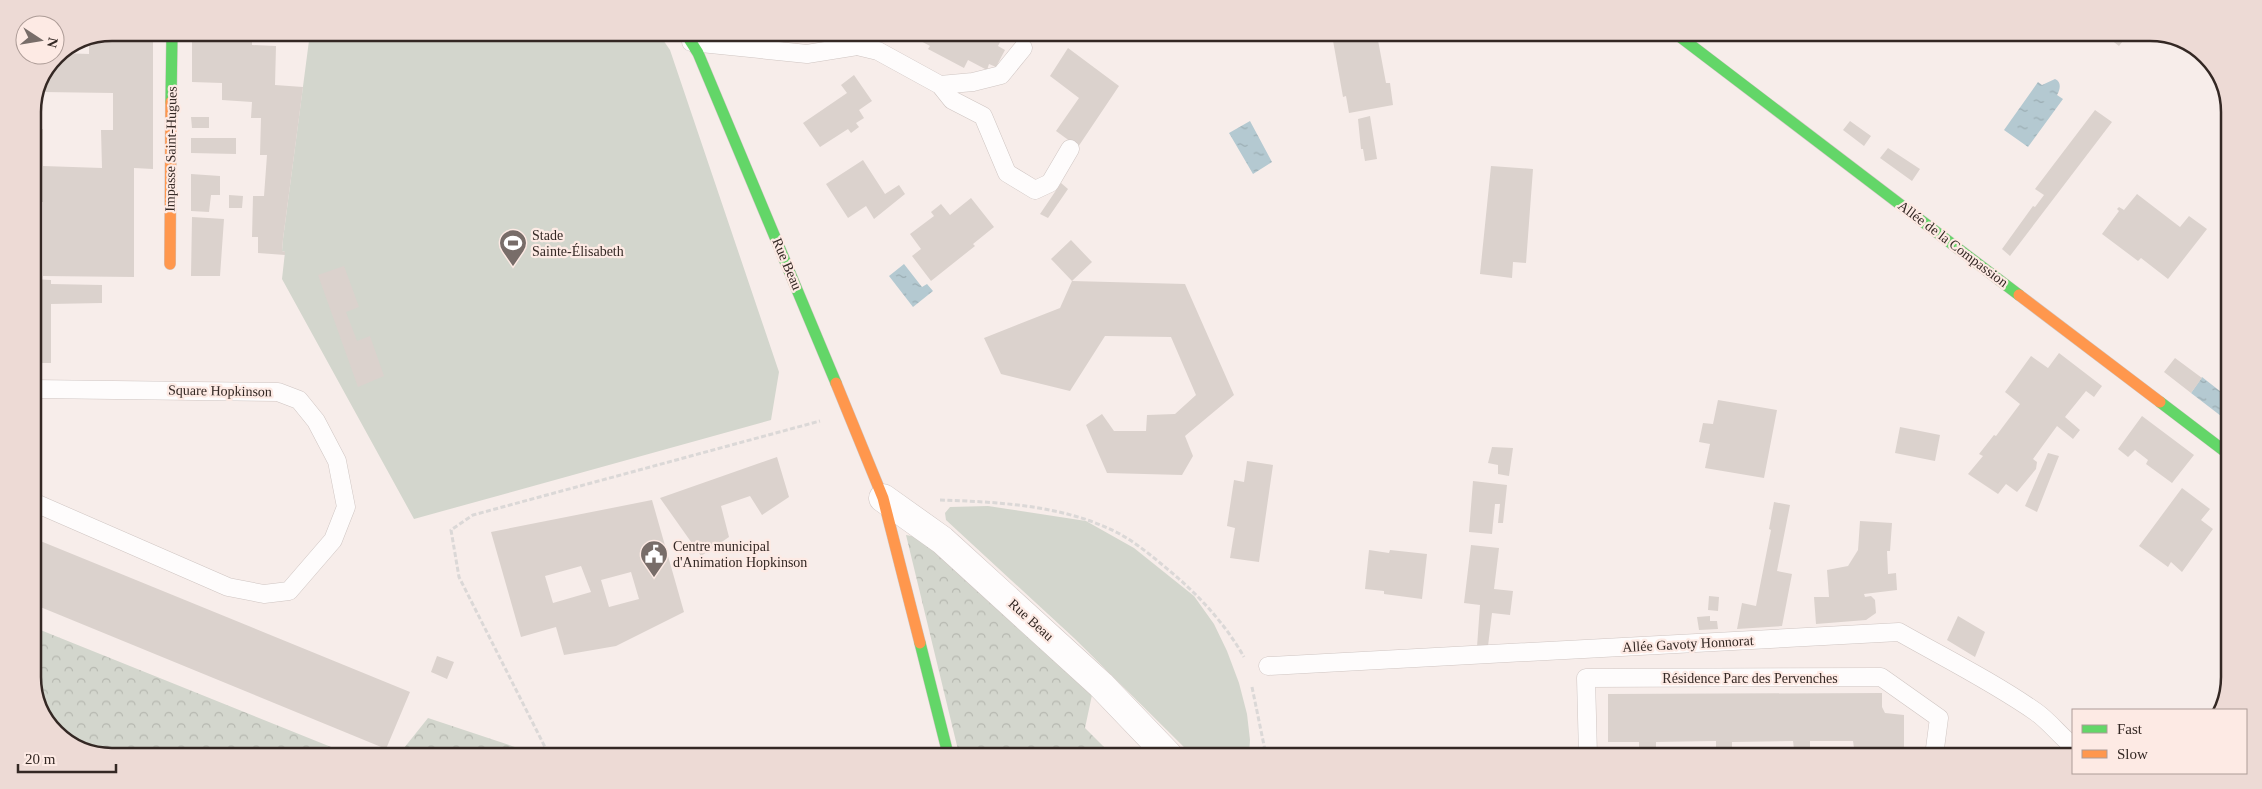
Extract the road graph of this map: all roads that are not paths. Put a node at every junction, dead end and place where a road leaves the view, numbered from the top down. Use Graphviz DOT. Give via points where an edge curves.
graph roads {
  1 [pos="172,41"];
  2 [pos="690,41"];
  3 [pos="710,41"];
  4 [pos="1686,41"];
  5 [pos="1023,48"];
  6 [pos="940,85"];
  7 [pos="1070,149"];
  8 [pos="170,264"];
  9 [pos="41,389"];
  10 [pos="2221,448"];
  11 [pos="883,498"];
  12 [pos="41,505"];
  13 [pos="1268,666"];
  14 [pos="2072,745"];
  15 [pos="946,748"];
  16 [pos="1162,748"];
  17 [pos="1588,748"];
  18 [pos="1935,748"];
  1 -- 8 [label="street, Impasse Saint-Hugues"];
  2 -- 11 [label="street, Rue Beau" via="698,52 737,144"];
  3 -- 6 [label="lane" via="807,54 857,46 878,51"];
  4 -- 10 [label="street, Allée de la Compassion"];
  5 -- 6 [label="lane" via="1001,75"];
  6 -- 7 [label="lane" via="952,100 983,116 1007,173 1035,190 1050,183"];
  9 -- 12 [label="lane, Square Hopkinson" via="278,392 300,400 316,421 337,461 346,507 333,540 289,591 264,594 228,586"];
  11 -- 15 [label="street, Rue Beau"];
  11 -- 16 [label="street, Rue Beau" via="942,540 1101,684"];
  13 -- 14 [label="lane, Allée Gavoty Honnorat" via="1899,632 2038,713"];
  17 -- 18 [label="lane, Résidence Parc des Pervenches" via="1586,678 1881,677 1940,718"];
}
